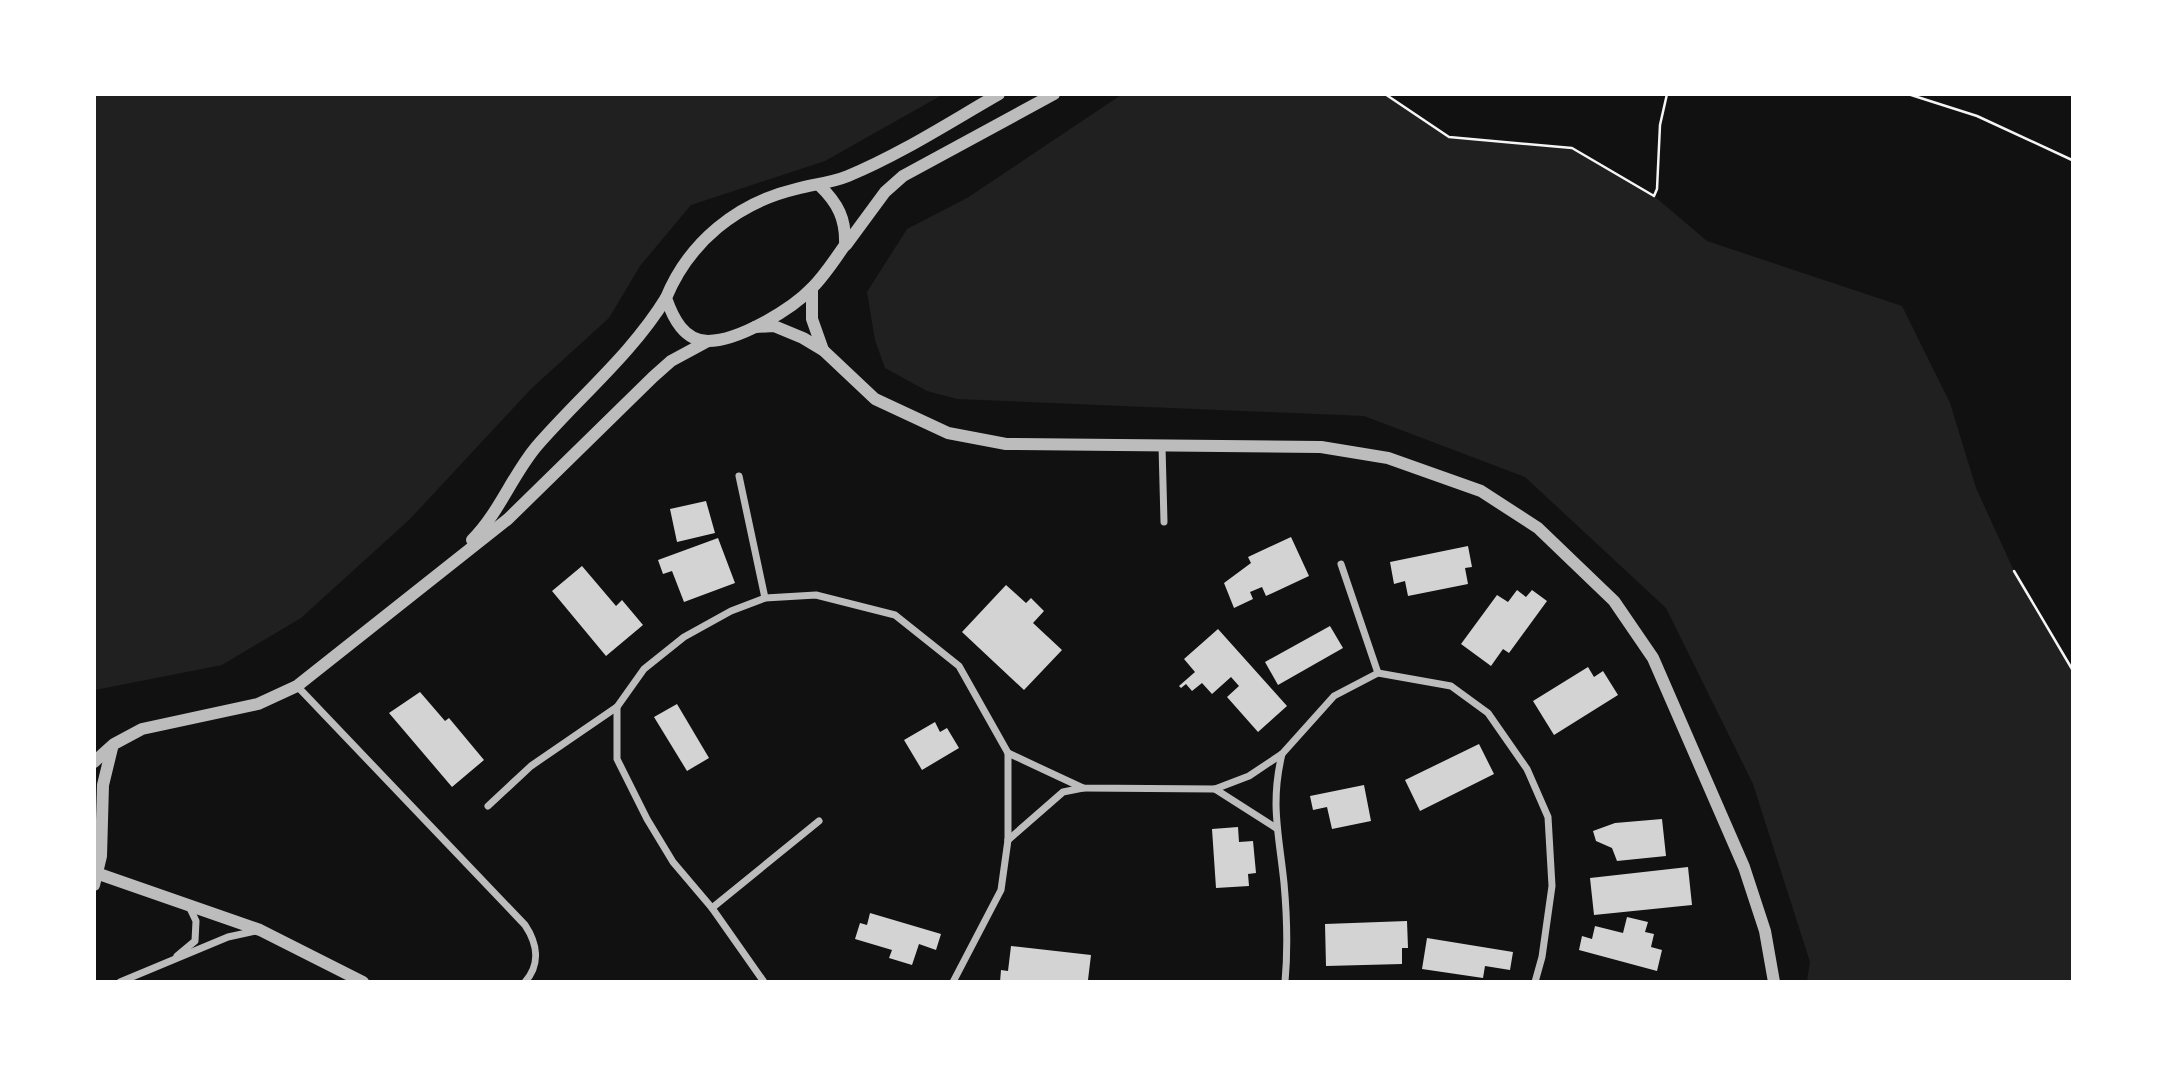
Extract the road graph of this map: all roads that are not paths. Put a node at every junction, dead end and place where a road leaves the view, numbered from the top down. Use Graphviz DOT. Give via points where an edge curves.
graph roads {
  1 [pos="999,94"];
  2 [pos="1055,94"];
  3 [pos="819,185"];
  4 [pos="845,245"];
  5 [pos="812,288"];
  6 [pos="666,298"];
  7 [pos="755,327"];
  8 [pos="708,341"];
  9 [pos="823,350"];
  10 [pos="1162,446"];
  11 [pos="739,476"];
  12 [pos="1164,522"];
  13 [pos="1341,564"];
  14 [pos="444,568"];
  15 [pos="765,598"];
  16 [pos="1378,673"];
  17 [pos="297,686"];
  18 [pos="617,707"];
  19 [pos="114,744"];
  20 [pos="1008,754"];
  21 [pos="1282,754"];
  22 [pos="94,762"];
  23 [pos="1083,788"];
  24 [pos="1215,789"];
  25 [pos="488,806"];
  26 [pos="819,821"];
  27 [pos="1276,828"];
  28 [pos="98,839"];
  29 [pos="1008,840"];
  30 [pos="97,880"];
  31 [pos="188,904"];
  32 [pos="712,908"];
  33 [pos="260,930"];
  34 [pos="170,960"];
  35 [pos="124,981"];
  36 [pos="363,982"];
  37 [pos="525,982"];
  38 [pos="764,982"];
  39 [pos="953,982"];
  40 [pos="1285,982"];
  41 [pos="1535,982"];
  42 [pos="1774,982"];
  1 -- 3 [label="street" via="874,164"];
  2 -- 4 [label="street" via="903,176"];
  3 -- 4 [label="street" via="842,215"];
  3 -- 6 [label="street" via="774,195 725,221 690,256"];
  4 -- 5 [label="street"];
  5 -- 7 [label="street"];
  5 -- 9 [label="street" via="811,319"];
  6 -- 8 [label="street" via="683,330"];
  6 -- 14 [label="street" via="640,337 535,449 490,518"];
  7 -- 8 [label="street"];
  7 -- 9 [label="street" via="789,330"];
  8 -- 14 [label="street" via="653,377 548,483"];
  9 -- 10 [label="street" via="875,399 948,433 1006,444"];
  10 -- 12 [label="street"];
  10 -- 42 [label="street" via="1321,447 1388,458 1481,491 1538,528 1614,601 1653,658 1744,867 1765,931"];
  11 -- 15 [label="street"];
  13 -- 16 [label="street"];
  14 -- 17 [label="street"];
  15 -- 18 [label="street" via="684,637 645,669"];
  15 -- 20 [label="street" via="816,595 895,615 959,666"];
  16 -- 21 [label="street" via="1334,696"];
  16 -- 41 [label="street" via="1451,686 1488,713 1527,769 1548,817 1552,886"];
  17 -- 19 [label="street" via="258,704 142,729"];
  17 -- 37 [label="street" via="525,925 536,954"];
  18 -- 25 [label="street" via="531,766"];
  18 -- 32 [label="street" via="617,759 673,862"];
  19 -- 22 [label="street"];
  19 -- 28 [label="street" via="103,785"];
  20 -- 23 [label="street"];
  20 -- 29 [label="street"];
  21 -- 24 [label="street" via="1249,776"];
  21 -- 27 [label="street" via="1275,785"];
  23 -- 24 [label="street"];
  23 -- 29 [label="street" via="1063,792"];
  24 -- 27 [label="street"];
  26 -- 32 [label="street"];
  27 -- 40 [label="street" via="1284,883"];
  28 -- 30 [label="street"];
  29 -- 39 [label="street" via="1001,890"];
  30 -- 31 [label="street"];
  31 -- 33 [label="street"];
  31 -- 34 [label="street" via="196,922 195,941"];
  32 -- 38 [label="street"];
  33 -- 34 [label="street"];
  33 -- 36 [label="street"];
  34 -- 35 [label="street"];
}
